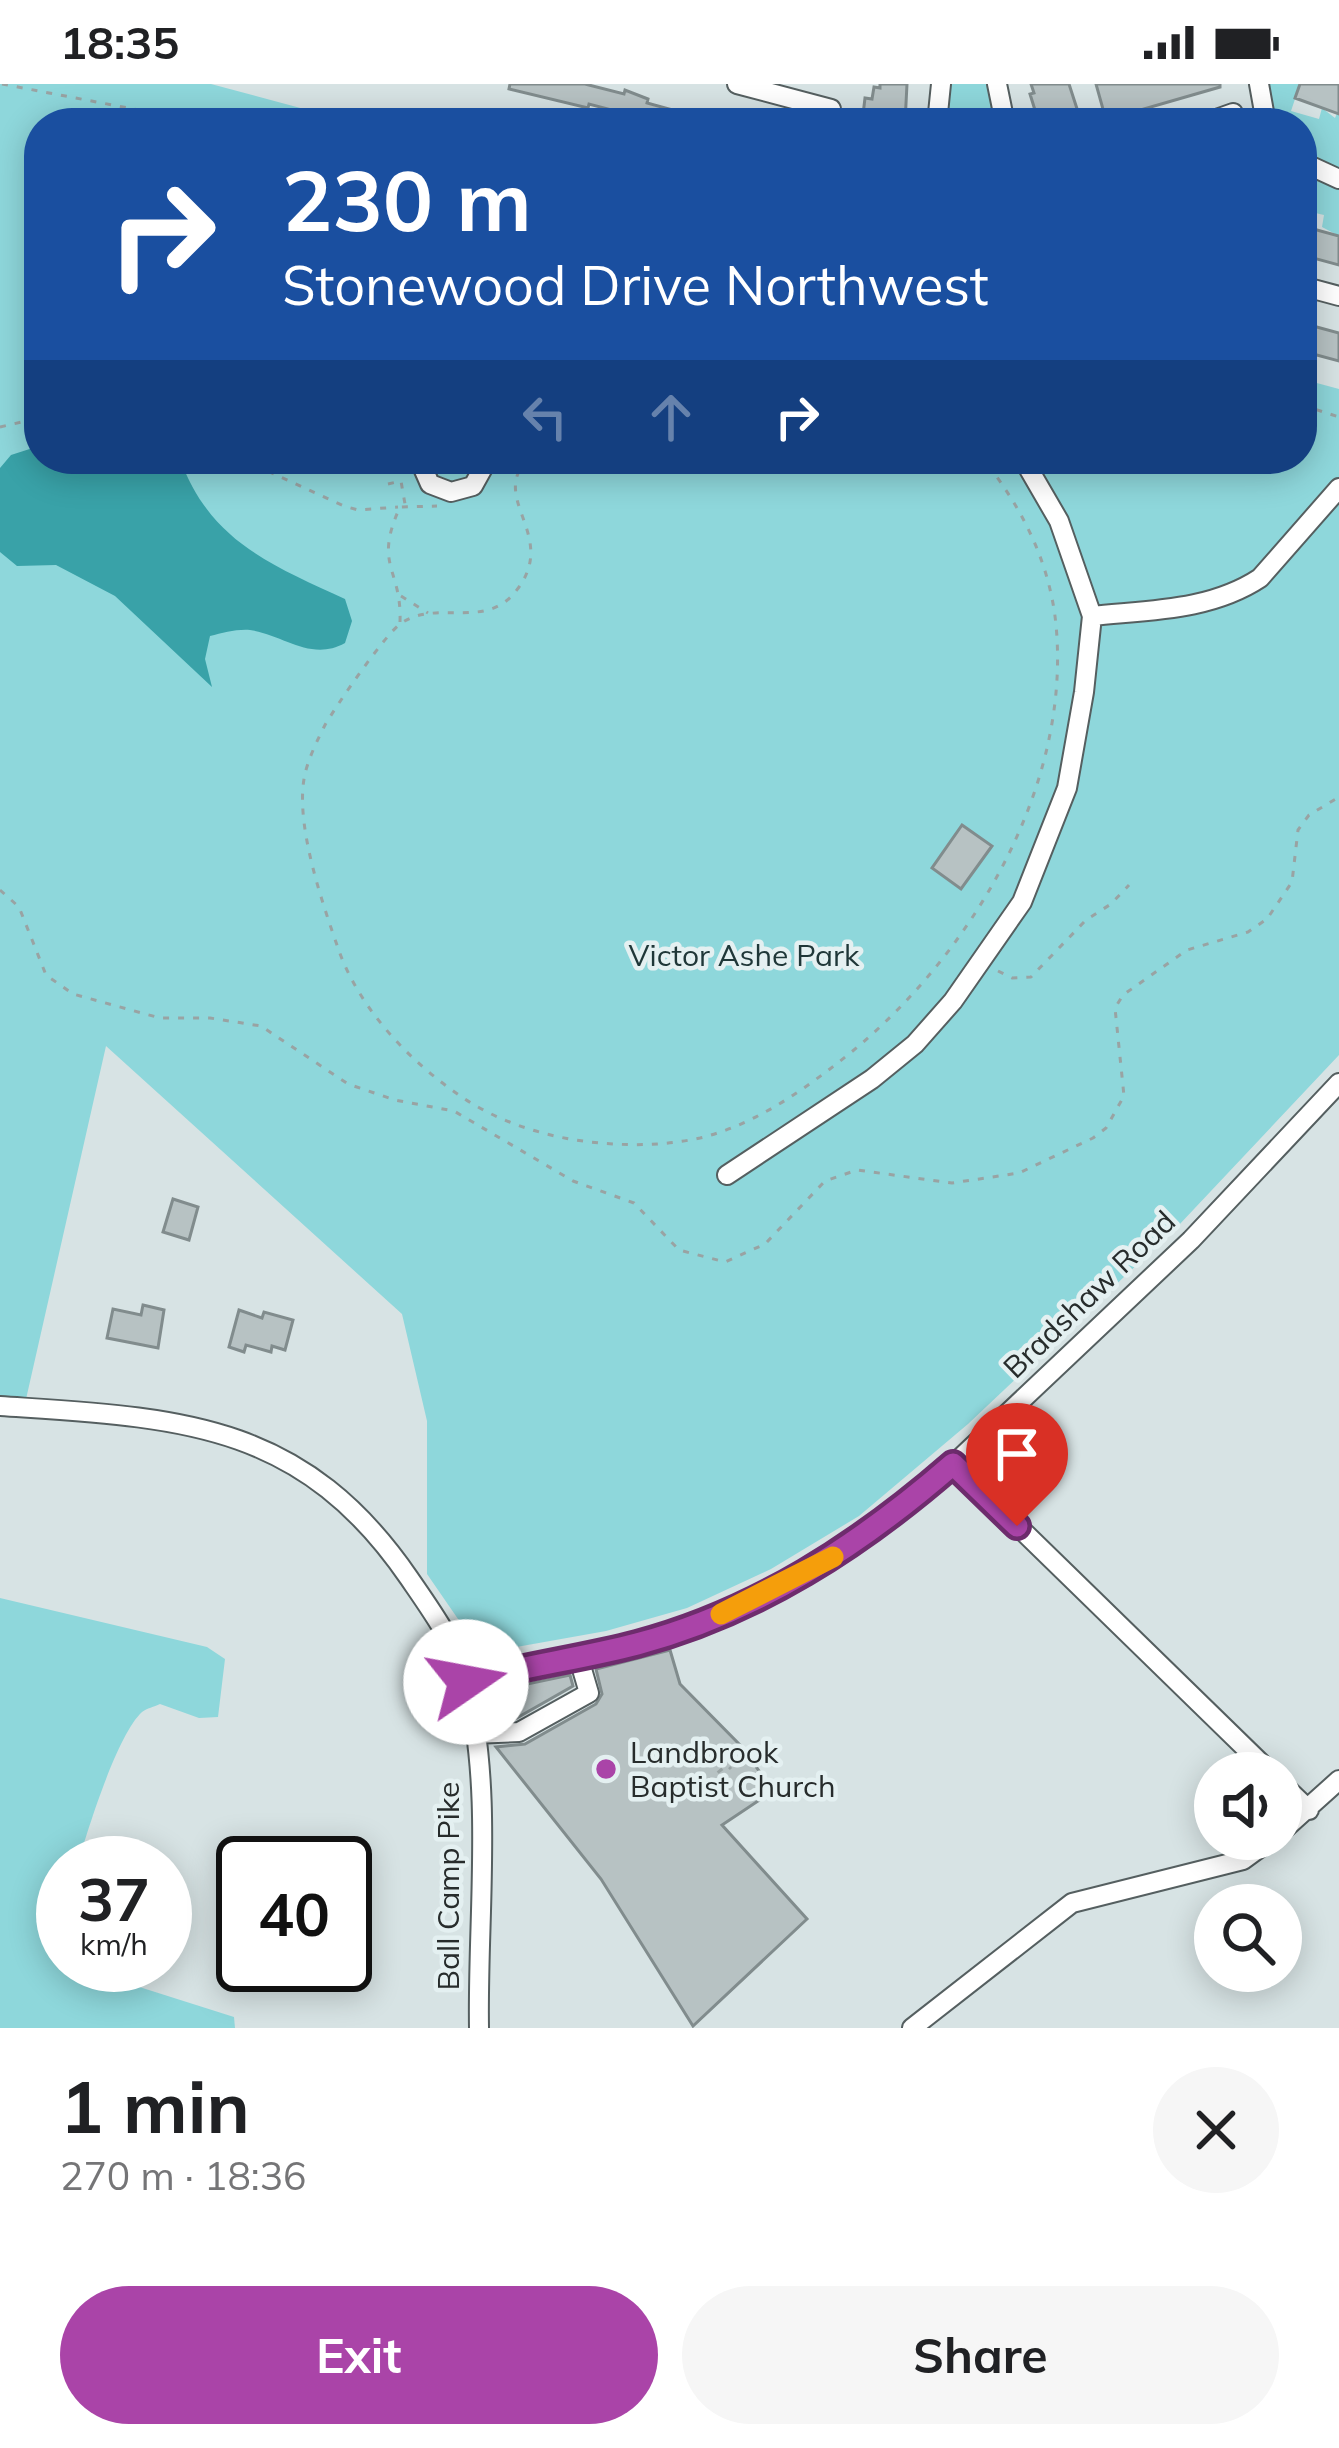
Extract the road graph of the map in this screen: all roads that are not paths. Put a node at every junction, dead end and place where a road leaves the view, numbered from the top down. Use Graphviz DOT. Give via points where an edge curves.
graph roads {
  1 [pos="737,84"];
  2 [pos="824,108"];
  3 [pos="425,474"];
  4 [pos="480,474"];
  5 [pos="1032,474"];
  6 [pos="1339,488"];
  7 [pos="1092,616"];
  8 [pos="1339,1083"];
  9 [pos="727,1175"];
  10 [pos="0,1406"];
  11 [pos="953,1464"];
  12 [pos="579,1659"];
  13 [pos="466,1682"];
  14 [pos="473,1734"];
  15 [pos="1249,1752"];
  16 [pos="1339,1780"];
  17 [pos="1302,1803"];
  18 [pos="1309,1810"];
  19 [pos="1302,1816"];
  20 [pos="1243,1860"];
  21 [pos="479,2028"];
  22 [pos="911,2028"];
  1 -- 2 [label="street"];
  3 -- 4 [label="street" via="451,492 473,486"];
  5 -- 7 [label="street" via="1060,521"];
  6 -- 7 [label="street" via="1244,589 1206,602"];
  7 -- 9 [label="street" via="1067,788 1022,902 915,1044"];
  8 -- 11 [label="street, Bradshaw Road" via="1191,1240"];
  10 -- 13 [label="street, Ball Camp Pike" via="200,1426 307,1472 401,1568"];
  11 -- 12 [label="street, Bradshaw Road" via="868,1534 785,1584 667,1635"];
  11 -- 15 [label="street"];
  12 -- 13 [label="street, Bradshaw Road"];
  12 -- 14 [label="street" via="589,1693 519,1732"];
  13 -- 14 [label="street, Ball Camp Pike"];
  14 -- 21 [label="street, Ball Camp Pike" via="482,1810"];
  16 -- 18 [label="street"];
  17 -- 18 [label="street"];
  18 -- 19 [label="street"];
  20 -- 22 [label="street" via="1072,1903"];
}
